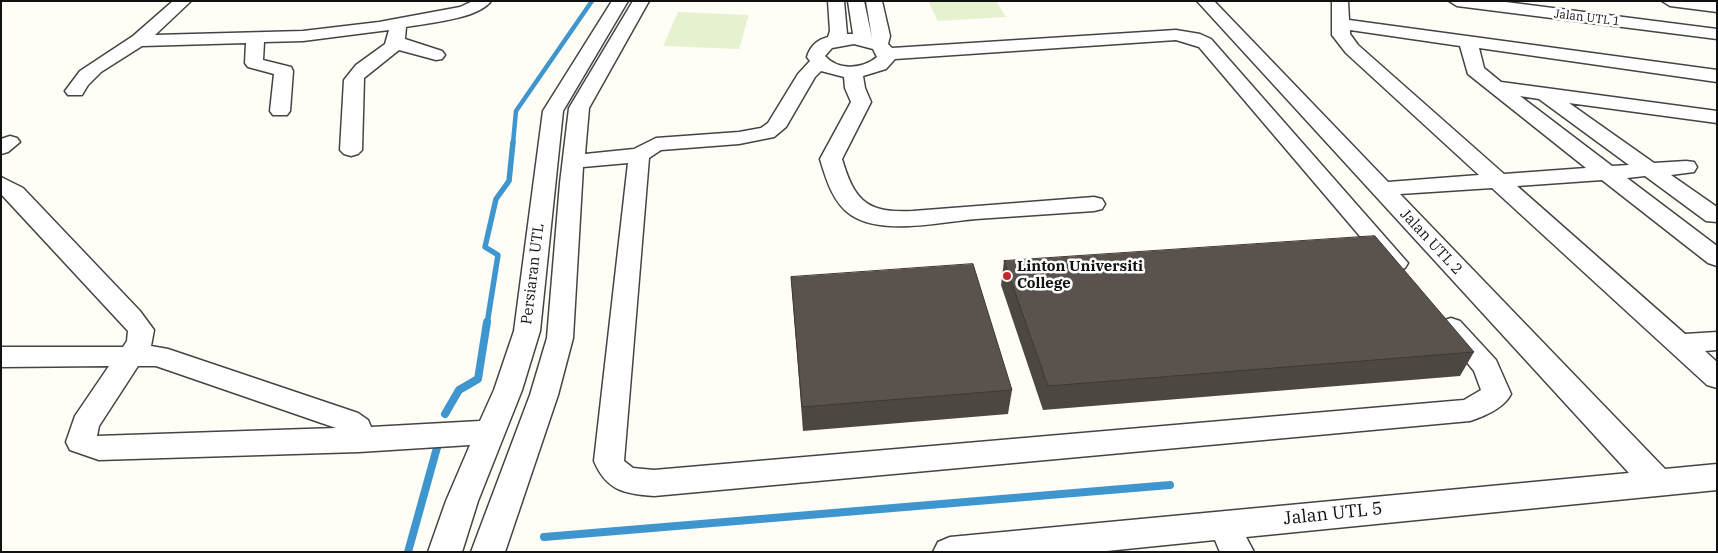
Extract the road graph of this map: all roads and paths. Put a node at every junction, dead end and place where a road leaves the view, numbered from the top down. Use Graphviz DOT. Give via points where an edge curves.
graph roads {
  1 [pos="183,1"];
  2 [pos="483,1"];
  3 [pos="620,1"];
  4 [pos="641,1"];
  5 [pos="836,1"];
  6 [pos="856,1"];
  7 [pos="874,1"];
  8 [pos="1205,1"];
  9 [pos="1340,1"];
  10 [pos="1458,1"];
  11 [pos="1670,1"];
  12 [pos="1717,7"];
  13 [pos="327,15"];
  14 [pos="401,23"];
  15 [pos="1340,24"];
  16 [pos="326,34"];
  17 [pos="1717,34"];
  18 [pos="255,38"];
  19 [pos="836,40"];
  20 [pos="137,41"];
  21 [pos="1468,42"];
  22 [pos="876,46"];
  23 [pos="436,55"];
  24 [pos="819,62"];
  25 [pos="853,71"];
  26 [pos="1717,76"];
  27 [pos="1496,87"];
  28 [pos="75,91"];
  29 [pos="1543,93"];
  30 [pos="280,111"];
  31 [pos="1571,113"];
  32 [pos="1717,117"];
  33 [pos="1717,135"];
  34 [pos="648,149"];
  35 [pos="351,150"];
  36 [pos="573,154"];
  37 [pos="1686,167"];
  38 [pos="1650,169"];
  39 [pos="1608,172"];
  40 [pos="1499,180"];
  41 [pos="1,184"];
  42 [pos="1381,189"];
  43 [pos="1094,204"];
  44 [pos="1716,217"];
  45 [pos="1378,242"];
  46 [pos="1350,244"];
  47 [pos="1712,250"];
  48 [pos="1410,279"];
  49 [pos="1435,308"];
  50 [pos="1717,341"];
  51 [pos="1679,344"];
  52 [pos="133,355"];
  53 [pos="1,357"];
  54 [pos="1717,378"];
  55 [pos="490,432"];
  56 [pos="359,440"];
  57 [pos="1717,477"];
  58 [pos="1658,483"];
  59 [pos="1231,538"];
  60 [pos="445,552"];
  61 [pos="488,552"];
  62 [pos="950,552"];
  1 -- 20 [label="street"];
  2 -- 14 [label="street" via="463,11"];
  3 -- 55 [label="street, Persiaran UTL" via="553,112 527,331 517,366"];
  4 -- 36 [label="street, Persiaran UTL" via="583,100 576,120"];
  5 -- 19 [label="street" via="839,31"];
  6 -- 22 [label="street"];
  7 -- 22 [label="street" via="881,36"];
  8 -- 42 [label="street, Jalan UTL 2"];
  9 -- 15 [label="street"];
  10 -- 17 [label="street, Jalan UTL 1"];
  11 -- 12 [label="street"];
  13 -- 16 [label="street"];
  14 -- 16 [label="street"];
  14 -- 23 [label="street" via="416,50"];
  14 -- 35 [label="street" via="393,48 365,66 353,80"];
  15 -- 21 [label="street"];
  15 -- 40 [label="street" via="1341,35 1352,49"];
  16 -- 18 [label="street"];
  18 -- 20 [label="street"];
  18 -- 30 [label="street" via="254,63 284,71"];
  19 -- 22 [label="street"];
  19 -- 24 [label="street" via="816,52"];
  20 -- 28 [label="street" via="87,75"];
  21 -- 26 [label="street"];
  21 -- 27 [label="street" via="1475,70"];
  22 -- 25 [label="street" via="882,64"];
  22 -- 45 [label="street" via="1176,35 1194,38 1205,43"];
  24 -- 25 [label="street" via="833,69"];
  24 -- 34 [label="street" via="808,74 776,127 739,138"];
  25 -- 43 [label="street" via="861,102 832,159 844,193 865,213 884,217 916,217"];
  27 -- 29 [label="street"];
  27 -- 39 [label="street"];
  29 -- 31 [label="street"];
  29 -- 32 [label="street"];
  31 -- 33 [label="street"];
  31 -- 38 [label="street"];
  34 -- 36 [label="street"];
  34 -- 49 [label="street" via="609,461 619,477 634,482 654,483 1470,410 1497,394 1486,367"];
  36 -- 61 [label="street, Persiaran UTL" via="560,338 544,395"];
  37 -- 38 [label="street"];
  38 -- 39 [label="street"];
  38 -- 44 [label="street"];
  39 -- 40 [label="street"];
  39 -- 47 [label="street"];
  40 -- 42 [label="street"];
  40 -- 51 [label="street"];
  41 -- 52 [label="street" via="15,194 132,317 140,330 140,342"];
  42 -- 58 [label="street, Jalan UTL 2"];
  45 -- 46 [label="street"];
  45 -- 48 [label="street"];
  50 -- 51 [label="street"];
  51 -- 54 [label="street"];
  52 -- 53 [label="street"];
  52 -- 56 [label="street" via="158,356 348,421 357,428"];
  52 -- 56 [label="street" via="85,424 81,442 99,448"];
  55 -- 56 [label="street"];
  55 -- 60 [label="street, Persiaran UTL"];
  57 -- 58 [label="street, Jalan UTL 5"];
  58 -- 59 [label="street, Jalan UTL 5"];
  59 -- 62 [label="street, Jalan UTL 5"];
}
